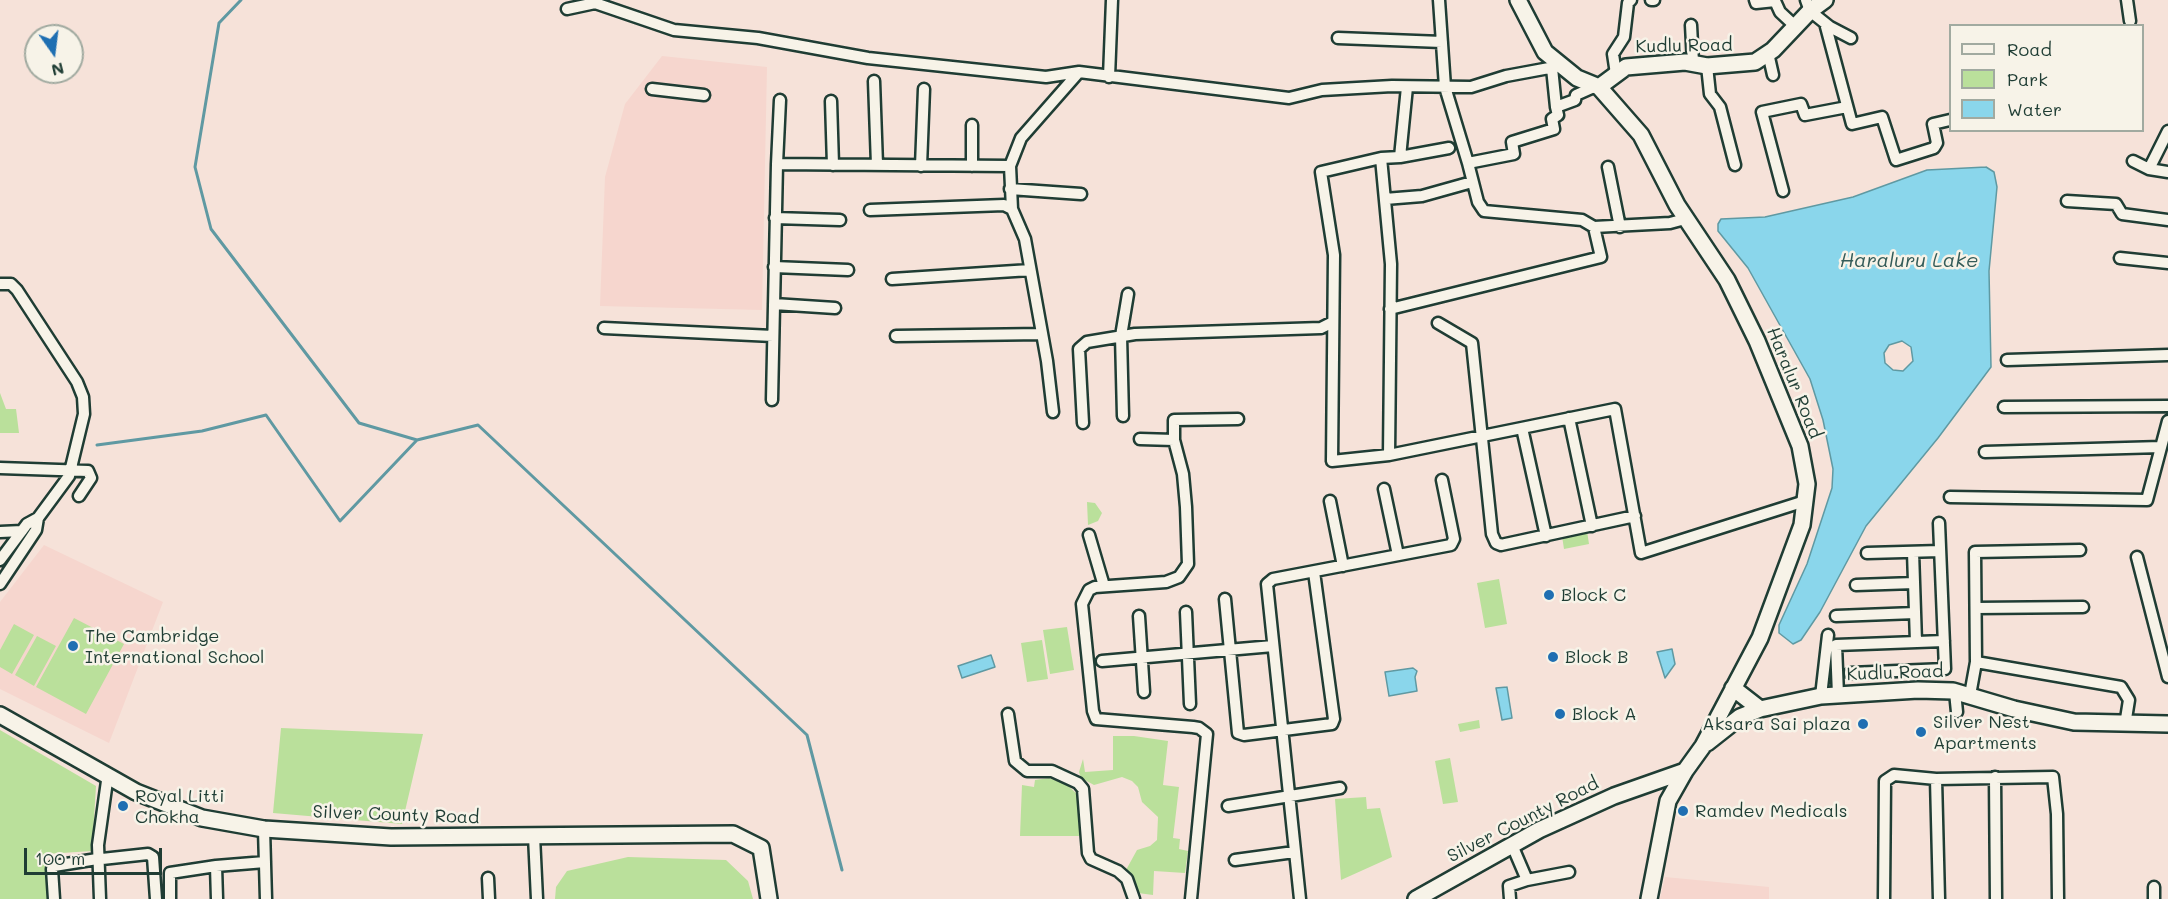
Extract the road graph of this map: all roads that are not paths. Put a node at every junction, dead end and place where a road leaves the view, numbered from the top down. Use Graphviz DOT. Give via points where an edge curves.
graph roads {
  1 [pos="1112,0"];
  2 [pos="1434,0"];
  3 [pos="1439,0"];
  4 [pos="1518,0"];
  5 [pos="1631,0"];
  6 [pos="1755,0"];
  7 [pos="1825,0"];
  8 [pos="2127,0"];
  9 [pos="1808,5"];
  10 [pos="567,9"];
  11 [pos="2130,21"];
  12 [pos="1825,23"];
  13 [pos="1691,25"];
  14 [pos="1795,26"];
  15 [pos="1338,38"];
  16 [pos="1851,38"];
  17 [pos="1442,42"];
  18 [pos="1768,53"];
  19 [pos="1700,64"];
  20 [pos="1556,67"];
  21 [pos="1079,72"];
  22 [pos="1616,74"];
  23 [pos="1773,75"];
  24 [pos="1109,77"];
  25 [pos="874,81"];
  26 [pos="1407,87"];
  27 [pos="1445,87"];
  28 [pos="1596,87"];
  29 [pos="652,89"];
  30 [pos="924,89"];
  31 [pos="704,95"];
  32 [pos="780,100"];
  33 [pos="831,101"];
  34 [pos="1556,107"];
  35 [pos="1847,107"];
  36 [pos="1949,120"];
  37 [pos="972,125"];
  38 [pos="2168,131"];
  39 [pos="1449,148"];
  40 [pos="1400,157"];
  41 [pos="1381,158"];
  42 [pos="2133,160"];
  43 [pos="777,164"];
  44 [pos="1468,164"];
  45 [pos="832,165"];
  46 [pos="877,165"];
  47 [pos="1735,165"];
  48 [pos="921,166"];
  49 [pos="972,166"];
  50 [pos="1011,166"];
  51 [pos="1608,167"];
  52 [pos="2149,169"];
  53 [pos="2168,172"];
  54 [pos="1472,182"];
  55 [pos="1010,189"];
  56 [pos="1783,191"];
  57 [pos="1081,194"];
  58 [pos="1385,199"];
  59 [pos="2067,201"];
  60 [pos="870,210"];
  61 [pos="1012,210"];
  62 [pos="775,218"];
  63 [pos="1685,219"];
  64 [pos="840,220"];
  65 [pos="2168,220"];
  66 [pos="1594,227"];
  67 [pos="1620,227"];
  68 [pos="2120,258"];
  69 [pos="2168,263"];
  70 [pos="774,267"];
  71 [pos="848,270"];
  72 [pos="1030,270"];
  73 [pos="892,279"];
  74 [pos="0,284"];
  75 [pos="1128,294"];
  76 [pos="774,304"];
  77 [pos="835,308"];
  78 [pos="1390,309"];
  79 [pos="1334,322"];
  80 [pos="1438,323"];
  81 [pos="604,328"];
  82 [pos="1042,334"];
  83 [pos="773,336"];
  84 [pos="896,336"];
  85 [pos="1121,336"];
  86 [pos="2168,355"];
  87 [pos="2007,360"];
  88 [pos="772,400"];
  89 [pos="2168,406"];
  90 [pos="2004,407"];
  91 [pos="1053,412"];
  92 [pos="1123,416"];
  93 [pos="1569,418"];
  94 [pos="1238,419"];
  95 [pos="2168,421"];
  96 [pos="1083,423"];
  97 [pos="1522,428"];
  98 [pos="1482,436"];
  99 [pos="1140,440"];
  100 [pos="1174,440"];
  101 [pos="2161,447"];
  102 [pos="1985,452"];
  103 [pos="1389,455"];
  104 [pos="0,468"];
  105 [pos="72,470"];
  106 [pos="1442,480"];
  107 [pos="1384,489"];
  108 [pos="79,496"];
  109 [pos="1950,497"];
  110 [pos="1330,501"];
  111 [pos="1805,501"];
  112 [pos="1635,516"];
  113 [pos="38,518"];
  114 [pos="1939,523"];
  115 [pos="1592,526"];
  116 [pos="22,531"];
  117 [pos="0,532"];
  118 [pos="1089,535"];
  119 [pos="1546,536"];
  120 [pos="2080,550"];
  121 [pos="1940,551"];
  122 [pos="1913,552"];
  123 [pos="1868,553"];
  124 [pos="1398,555"];
  125 [pos="2137,557"];
  126 [pos="0,560"];
  127 [pos="1343,566"];
  128 [pos="1314,572"];
  129 [pos="1914,583"];
  130 [pos="0,584"];
  131 [pos="1856,585"];
  132 [pos="1104,586"];
  133 [pos="1225,599"];
  134 [pos="2083,607"];
  135 [pos="1976,608"];
  136 [pos="1186,612"];
  137 [pos="1915,613"];
  138 [pos="1139,616"];
  139 [pos="1836,616"];
  140 [pos="1828,635"];
  141 [pos="1944,641"];
  142 [pos="1916,642"];
  143 [pos="1273,646"];
  144 [pos="1230,650"];
  145 [pos="1188,653"];
  146 [pos="1142,657"];
  147 [pos="1102,661"];
  148 [pos="1976,662"];
  149 [pos="1850,673"];
  150 [pos="2168,677"];
  151 [pos="1733,687"];
  152 [pos="1144,692"];
  153 [pos="1963,694"];
  154 [pos="1838,695"];
  155 [pos="1821,696"];
  156 [pos="1190,704"];
  157 [pos="1760,709"];
  158 [pos="1957,712"];
  159 [pos="1008,714"];
  160 [pos="0,716"];
  161 [pos="2168,724"];
  162 [pos="2125,725"];
  163 [pos="1282,731"];
  164 [pos="1703,746"];
  165 [pos="1685,771"];
  166 [pos="108,774"];
  167 [pos="1995,777"];
  168 [pos="1936,779"];
  169 [pos="1340,788"];
  170 [pos="1288,796"];
  171 [pos="1228,806"];
  172 [pos="264,829"];
  173 [pos="534,836"];
  174 [pos="1512,845"];
  175 [pos="1294,852"];
  176 [pos="100,859"];
  177 [pos="1235,860"];
  178 [pos="265,862"];
  179 [pos="216,866"];
  180 [pos="1569,872"];
  181 [pos="488,878"];
  182 [pos="1527,880"];
  183 [pos="2154,887"];
  184 [pos="54,899"];
  185 [pos="100,899"];
  186 [pos="105,899"];
  187 [pos="156,899"];
  188 [pos="170,899"];
  189 [pos="217,899"];
  190 [pos="266,899"];
  191 [pos="489,899"];
  192 [pos="537,899"];
  193 [pos="769,899"];
  194 [pos="1134,899"];
  195 [pos="1191,899"];
  196 [pos="1299,899"];
  197 [pos="1416,899"];
  198 [pos="1510,899"];
  199 [pos="1649,899"];
  200 [pos="1884,899"];
  201 [pos="1939,899"];
  202 [pos="1996,899"];
  203 [pos="2058,899"];
  204 [pos="2154,899"];
  1 -- 24 [label="street"];
  2 -- 3 [label="street"];
  3 -- 17 [label="street"];
  4 -- 20 [label="street, Haralur Road"];
  5 -- 22 [label="street" via="1624,37 1613,54"];
  6 -- 14 [label="street" via="1775,1"];
  7 -- 9 [label="street, Kudlu Road"];
  8 -- 11 [label="street"];
  9 -- 12 [label="street"];
  9 -- 14 [label="street, Kudlu Road"];
  10 -- 21 [label="street" via="595,3 674,30 758,38 868,58 1046,77"];
  12 -- 16 [label="street"];
  12 -- 35 [label="street"];
  13 -- 19 [label="street"];
  14 -- 18 [label="street, Kudlu Road"];
  15 -- 17 [label="street"];
  17 -- 27 [label="street"];
  18 -- 19 [label="street, Kudlu Road" via="1755,62"];
  18 -- 23 [label="street"];
  19 -- 22 [label="street, Kudlu Road" via="1626,67"];
  19 -- 47 [label="street" via="1710,94 1720,107"];
  20 -- 27 [label="street" via="1471,87"];
  20 -- 28 [label="street, Haralur Road"];
  20 -- 34 [label="street"];
  21 -- 24 [label="street"];
  21 -- 50 [label="street" via="1020,138"];
  22 -- 28 [label="street, Kudlu Road"];
  24 -- 26 [label="street" via="1289,98 1322,90"];
  25 -- 46 [label="street"];
  26 -- 27 [label="street"];
  26 -- 40 [label="street"];
  27 -- 44 [label="street"];
  28 -- 34 [label="street"];
  28 -- 63 [label="street, Haralur Road" via="1641,135"];
  29 -- 31 [label="street"];
  30 -- 48 [label="street"];
  32 -- 43 [label="street"];
  33 -- 45 [label="street"];
  34 -- 44 [label="street" via="1554,129 1512,142 1514,154"];
  35 -- 36 [label="street" via="1852,124 1882,117 1896,160 1935,148 1933,124"];
  35 -- 56 [label="street" via="1805,115 1801,104 1762,112"];
  37 -- 49 [label="street"];
  38 -- 52 [label="street"];
  39 -- 40 [label="street"];
  40 -- 41 [label="street"];
  41 -- 58 [label="street"];
  41 -- 79 [label="street" via="1321,172 1334,255"];
  42 -- 52 [label="street"];
  43 -- 45 [label="street"];
  43 -- 62 [label="street"];
  44 -- 54 [label="street"];
  45 -- 46 [label="street"];
  46 -- 48 [label="street"];
  48 -- 49 [label="street"];
  49 -- 50 [label="street"];
  50 -- 55 [label="street"];
  51 -- 67 [label="street"];
  52 -- 53 [label="street"];
  54 -- 58 [label="street" via="1422,196"];
  54 -- 66 [label="street" via="1484,211 1582,220"];
  55 -- 57 [label="street"];
  55 -- 61 [label="street"];
  58 -- 78 [label="street" via="1391,264"];
  59 -- 65 [label="street" via="2116,204 2122,214"];
  60 -- 61 [label="street" via="1004,205"];
  61 -- 72 [label="street" via="1025,239"];
  62 -- 64 [label="street"];
  62 -- 70 [label="street"];
  63 -- 67 [label="street"];
  63 -- 111 [label="street, Haralur Road" via="1727,280 1757,341 1800,446 1807,484"];
  66 -- 67 [label="street"];
  66 -- 78 [label="street" via="1601,257"];
  68 -- 69 [label="street"];
  70 -- 71 [label="street"];
  70 -- 76 [label="street"];
  72 -- 73 [label="street"];
  72 -- 82 [label="street"];
  74 -- 105 [label="street" via="18,290 83,397 84,414"];
  75 -- 85 [label="street"];
  76 -- 77 [label="street"];
  76 -- 83 [label="street"];
  78 -- 103 [label="street"];
  79 -- 85 [label="street" via="1322,328 1212,329"];
  79 -- 103 [label="street" via="1332,461"];
  80 -- 98 [label="street" via="1472,343"];
  81 -- 83 [label="street"];
  82 -- 84 [label="street"];
  82 -- 91 [label="street"];
  83 -- 88 [label="street"];
  85 -- 92 [label="street"];
  85 -- 96 [label="street" via="1087,342 1079,350"];
  86 -- 87 [label="street"];
  89 -- 90 [label="street"];
  93 -- 97 [label="street"];
  93 -- 112 [label="street" via="1615,409"];
  93 -- 115 [label="street"];
  94 -- 100 [label="street" via="1174,420"];
  95 -- 101 [label="street"];
  97 -- 98 [label="street"];
  97 -- 119 [label="street"];
  98 -- 103 [label="street"];
  98 -- 119 [label="street" via="1496,543"];
  99 -- 100 [label="street"];
  100 -- 132 [label="street" via="1183,474 1188,564 1173,581"];
  101 -- 102 [label="street"];
  101 -- 109 [label="street" via="2147,500"];
  104 -- 105 [label="street"];
  105 -- 108 [label="street" via="88,471 91,476"];
  105 -- 113 [label="street"];
  106 -- 124 [label="street" via="1454,543"];
  107 -- 124 [label="street"];
  110 -- 127 [label="street"];
  111 -- 112 [label="street" via="1641,554"];
  111 -- 151 [label="street, Haralur Road" via="1802,525 1760,638"];
  112 -- 115 [label="street"];
  113 -- 116 [label="street"];
  113 -- 130 [label="street" via="36,530"];
  114 -- 121 [label="street"];
  115 -- 119 [label="street"];
  116 -- 117 [label="street"];
  116 -- 126 [label="street"];
  118 -- 132 [label="street"];
  120 -- 135 [label="street" via="1975,552"];
  121 -- 122 [label="street"];
  121 -- 141 [label="street"];
  122 -- 123 [label="street"];
  122 -- 129 [label="street"];
  124 -- 127 [label="street"];
  125 -- 150 [label="street"];
  127 -- 128 [label="street"];
  128 -- 143 [label="street" via="1273,579 1267,584"];
  128 -- 163 [label="street" via="1334,722"];
  129 -- 131 [label="street"];
  129 -- 137 [label="street"];
  132 -- 195 [label="street" via="1089,590 1082,604 1093,716 1104,721 1199,728 1207,735"];
  133 -- 144 [label="street"];
  134 -- 135 [label="street"];
  135 -- 148 [label="street"];
  136 -- 145 [label="street"];
  137 -- 139 [label="street"];
  137 -- 142 [label="street"];
  138 -- 146 [label="street"];
  140 -- 155 [label="street"];
  141 -- 142 [label="street"];
  141 -- 149 [label="street" via="1945,669"];
  142 -- 154 [label="street" via="1836,645"];
  143 -- 144 [label="street"];
  143 -- 163 [label="street"];
  144 -- 145 [label="street"];
  144 -- 163 [label="street" via="1238,734"];
  145 -- 146 [label="street"];
  145 -- 156 [label="street"];
  146 -- 147 [label="street"];
  146 -- 152 [label="street"];
  148 -- 153 [label="street"];
  148 -- 162 [label="street" via="2121,687 2129,700"];
  151 -- 157 [label="street"];
  151 -- 164 [label="street, Haralur Road"];
  153 -- 154 [label="street, Kudlu Road" via="1918,690"];
  153 -- 158 [label="street"];
  153 -- 162 [label="street, Kudlu Road" via="2046,717"];
  154 -- 155 [label="street, Kudlu Road"];
  155 -- 157 [label="street, Kudlu Road"];
  157 -- 164 [label="street, Kudlu Road" via="1740,717"];
  159 -- 194 [label="street" via="1015,762 1027,771 1052,771 1078,783 1083,789 1088,854 1127,879"];
  160 -- 166 [label="street, Silver County Road"];
  161 -- 162 [label="street, Kudlu Road"];
  163 -- 170 [label="street"];
  164 -- 165 [label="street, Haralur Road"];
  165 -- 174 [label="street, Silver County Road" via="1609,798"];
  165 -- 199 [label="street, Haralur Road" via="1668,801 1661,825"];
  166 -- 172 [label="street, Silver County Road" via="136,792 202,818"];
  166 -- 176 [label="street"];
  167 -- 168 [label="street"];
  167 -- 202 [label="street"];
  167 -- 203 [label="street" via="2053,777"];
  168 -- 200 [label="street" via="1894,775 1885,781"];
  168 -- 201 [label="street"];
  169 -- 170 [label="street"];
  170 -- 171 [label="street"];
  170 -- 175 [label="street"];
  172 -- 173 [label="street, Silver County Road" via="391,837"];
  172 -- 178 [label="street"];
  173 -- 192 [label="street"];
  173 -- 193 [label="street, Silver County Road" via="733,834 761,848"];
  174 -- 182 [label="street"];
  174 -- 197 [label="street, Silver County Road"];
  175 -- 177 [label="street"];
  175 -- 196 [label="street"];
  176 -- 184 [label="street" via="54,866"];
  176 -- 185 [label="street"];
  176 -- 186 [label="street"];
  176 -- 187 [label="street" via="148,854 153,857"];
  178 -- 179 [label="street"];
  178 -- 190 [label="street"];
  179 -- 188 [label="street" via="170,873"];
  179 -- 189 [label="street"];
  180 -- 182 [label="street"];
  181 -- 191 [label="street"];
  182 -- 198 [label="street" via="1509,886"];
  183 -- 204 [label="street"];
}
